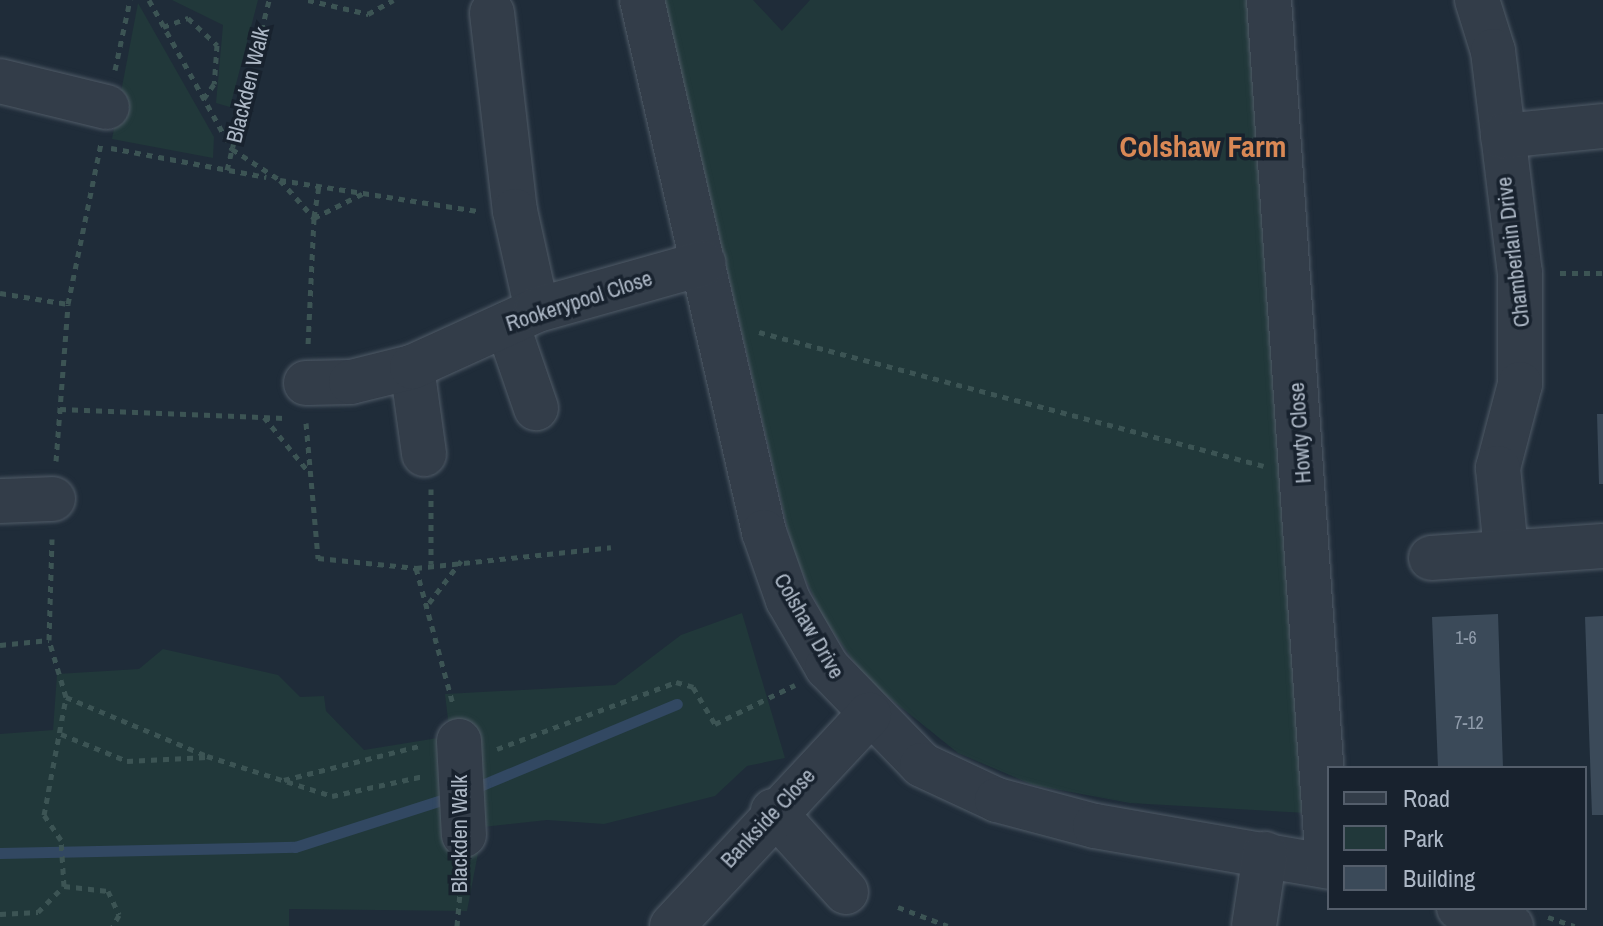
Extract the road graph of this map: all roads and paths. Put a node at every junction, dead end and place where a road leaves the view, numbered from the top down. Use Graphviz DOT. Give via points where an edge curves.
graph roads {
  1 [pos="130,0"];
  2 [pos="269,0"];
  3 [pos="308,0"];
  4 [pos="393,0"];
  5 [pos="642,0"];
  6 [pos="1269,0"];
  7 [pos="1477,0"];
  8 [pos="492,13"];
  9 [pos="163,27"];
  10 [pos="0,81"];
  11 [pos="203,100"];
  12 [pos="95,117"];
  13 [pos="1603,126"];
  14 [pos="1503,136"];
  15 [pos="227,170"];
  16 [pos="267,177"];
  17 [pos="280,180"];
  18 [pos="319,186"];
  19 [pos="363,194"];
  20 [pos="515,211"];
  21 [pos="704,263"];
  22 [pos="0,293"];
  23 [pos="68,304"];
  24 [pos="522,317"];
  25 [pos="721,326"];
  26 [pos="412,367"];
  27 [pos="306,401"];
  28 [pos="536,408"];
  29 [pos="60,409"];
  30 [pos="264,417"];
  31 [pos="424,454"];
  32 [pos="307,471"];
  33 [pos="1303,477"];
  34 [pos="53,499"];
  35 [pos="1,501"];
  36 [pos="1603,546"];
  37 [pos="611,547"];
  38 [pos="1506,551"];
  39 [pos="1431,558"];
  40 [pos="461,561"];
  41 [pos="431,564"];
  42 [pos="416,568"];
  43 [pos="429,603"];
  44 [pos="49,640"];
  45 [pos="0,645"];
  46 [pos="827,667"];
  47 [pos="651,689"];
  48 [pos="66,697"];
  49 [pos="869,715"];
  50 [pos="61,734"];
  51 [pos="459,741"];
  52 [pos="207,756"];
  53 [pos="284,780"];
  54 [pos="315,791"];
  55 [pos="773,811"];
  56 [pos="464,835"];
  57 [pos="1327,851"];
  58 [pos="1265,854"];
  59 [pos="1327,867"];
  60 [pos="64,886"];
  61 [pos="846,892"];
  62 [pos="898,907"];
  63 [pos="1465,910"];
  64 [pos="0,914"];
  65 [pos="684,921"];
  66 [pos="113,926"];
  67 [pos="457,926"];
  68 [pos="948,926"];
  69 [pos="1254,926"];
  70 [pos="1511,926"];
  1 -- 12 [label="path"];
  2 -- 15 [label="path, Blackden Walk"];
  3 -- 4 [label="path" via="368,14 390,8"];
  5 -- 21 [label="street, Colshaw Drive"];
  6 -- 33 [label="street, Howty Close"];
  7 -- 14 [label="street, Chamberlain Drive" via="1493,51"];
  8 -- 20 [label="street"];
  9 -- 11 [label="path" via="188,18 217,45 214,84"];
  10 -- 12 [label="street"];
  12 -- 15 [label="path, Blackden Walk"];
  12 -- 23 [label="path"];
  13 -- 14 [label="street"];
  14 -- 38 [label="street, Chamberlain Drive" via="1524,340 1498,468"];
  15 -- 16 [label="path, Blackden Walk"];
  17 -- 18 [label="path"];
  18 -- 19 [label="path"];
  18 -- 19 [label="path" via="314,218"];
  19 -- 20 [label="path"];
  20 -- 24 [label="street"];
  21 -- 24 [label="street, Rookerypool Close"];
  21 -- 25 [label="street, Colshaw Drive"];
  22 -- 23 [label="path"];
  23 -- 29 [label="path"];
  24 -- 26 [label="street, Rookerypool Close"];
  24 -- 28 [label="street"];
  25 -- 33 [label="path"];
  25 -- 46 [label="street, Colshaw Drive" via="773,564"];
  26 -- 27 [label="street, Rookerypool Close" via="351,382"];
  26 -- 31 [label="street"];
  27 -- 30 [label="path"];
  29 -- 30 [label="path"];
  29 -- 34 [label="path"];
  30 -- 32 [label="path"];
  31 -- 41 [label="path" via="431,459"];
  33 -- 57 [label="street, Howty Close"];
  34 -- 35 [label="street"];
  34 -- 44 [label="path"];
  36 -- 38 [label="street"];
  37 -- 40 [label="path"];
  38 -- 39 [label="street"];
  40 -- 41 [label="path"];
  40 -- 43 [label="path"];
  41 -- 42 [label="path"];
  44 -- 45 [label="path"];
  44 -- 48 [label="path"];
  46 -- 47 [label="path" via="715,724 686,682"];
  46 -- 49 [label="street, Colshaw Drive"];
  48 -- 50 [label="path"];
  48 -- 52 [label="path"];
  49 -- 55 [label="street, Bankside Close"];
  49 -- 58 [label="street, Colshaw Drive" via="922,765 1010,805"];
  50 -- 52 [label="path" via="127,761"];
  50 -- 60 [label="path" via="43,794 44,815 61,840"];
  51 -- 53 [label="path" via="323,764"];
  51 -- 56 [label="street, Blackden Walk, bridge"];
  52 -- 53 [label="path"];
  53 -- 54 [label="path"];
  55 -- 61 [label="street"];
  55 -- 65 [label="street, Bankside Close"];
  56 -- 67 [label="path, Blackden Walk"];
  58 -- 59 [label="street, Colshaw Drive"];
  58 -- 69 [label="street"];
  60 -- 64 [label="path" via="33,913"];
  60 -- 66 [label="path" via="108,891 119,915"];
  62 -- 68 [label="path"];
  63 -- 70 [label="street"];
}
